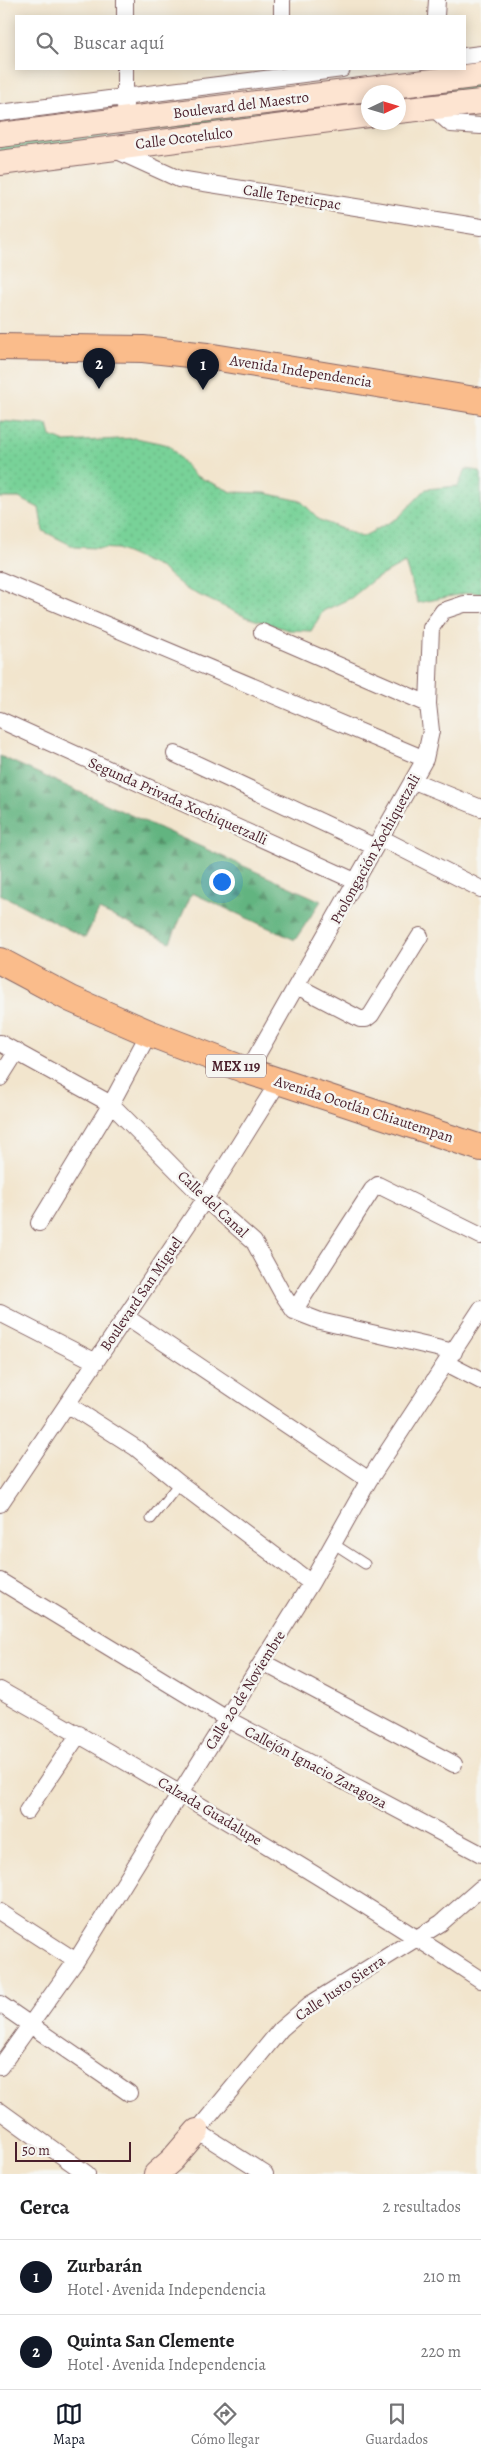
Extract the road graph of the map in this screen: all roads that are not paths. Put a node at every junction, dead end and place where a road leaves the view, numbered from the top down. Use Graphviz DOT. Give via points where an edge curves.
graph roads {
  1 [pos="125,0"];
  2 [pos="282,0"];
  3 [pos="436,0"];
  4 [pos="125,15"];
  5 [pos="282,15"];
  6 [pos="436,15"];
  7 [pos="481,54"];
  8 [pos="466,56"];
  9 [pos="125,70"];
  10 [pos="322,70"];
  11 [pos="282,72"];
  12 [pos="435,75"];
  13 [pos="481,75"];
  14 [pos="286,100"];
  15 [pos="481,102"];
  16 [pos="432,107"];
  17 [pos="126,108"];
  18 [pos="406,110"];
  19 [pos="0,113"];
  20 [pos="361,115"];
  21 [pos="481,126"];
  22 [pos="0,136"];
  23 [pos="108,147"];
  24 [pos="0,163"];
  25 [pos="481,227"];
  26 [pos="0,332"];
  27 [pos="0,347"];
  28 [pos="481,387"];
  29 [pos="481,401"];
  30 [pos="0,580"];
  31 [pos="481,604"];
  32 [pos="262,632"];
  33 [pos="428,704"];
  34 [pos="0,720"];
  35 [pos="175,754"];
  36 [pos="425,759"];
  37 [pos="414,781"];
  38 [pos="481,808"];
  39 [pos="378,843"];
  40 [pos="357,882"];
  41 [pos="481,889"];
  42 [pos="420,936"];
  43 [pos="0,961"];
  44 [pos="297,986"];
  45 [pos="149,1033"];
  46 [pos="0,1043"];
  47 [pos="17,1051"];
  48 [pos="248,1071"];
  49 [pos="0,1078"];
  50 [pos="279,1081"];
  51 [pos="111,1104"];
  52 [pos="481,1148"];
  53 [pos="205,1198"];
  54 [pos="39,1223"];
  55 [pos="481,1236"];
  56 [pos="481,1309"];
  57 [pos="294,1311"];
  58 [pos="0,1313"];
  59 [pos="126,1317"];
  60 [pos="450,1358"];
  61 [pos="96,1362"];
  62 [pos="481,1381"];
  63 [pos="67,1404"];
  64 [pos="370,1480"];
  65 [pos="179,1483"];
  66 [pos="0,1504"];
  67 [pos="152,1519"];
  68 [pos="334,1544"];
  69 [pos="365,1564"];
  70 [pos="0,1581"];
  71 [pos="311,1583"];
  72 [pos="262,1662"];
  73 [pos="0,1690"];
  74 [pos="227,1719"];
  75 [pos="79,1734"];
  76 [pos="454,1764"];
  77 [pos="181,1793"];
  78 [pos="27,1812"];
  79 [pos="481,1854"];
  80 [pos="481,1888"];
  81 [pos="0,1912"];
  82 [pos="417,1938"];
  83 [pos="76,1961"];
  84 [pos="481,1980"];
  85 [pos="0,2004"];
  86 [pos="32,2025"];
  87 [pos="0,2067"];
  88 [pos="129,2093"];
  89 [pos="0,2111"];
  90 [pos="197,2131"];
  91 [pos="87,2174"];
  92 [pos="156,2174"];
  93 [pos="266,2174"];
  1 -- 4 [label="street"];
  2 -- 5 [label="street"];
  3 -- 6 [label="street"];
  7 -- 8 [label="street"];
  9 -- 17 [label="street"];
  10 -- 11 [label="street, Boulevard del Maestro"];
  11 -- 14 [label="street"];
  11 -- 17 [label="street, Boulevard del Maestro"];
  12 -- 13 [label="main road, Boulevard del Maestro"];
  12 -- 14 [label="main road, Boulevard del Maestro"];
  14 -- 17 [label="main road, Boulevard del Maestro"];
  15 -- 16 [label="main road"];
  16 -- 18 [label="main road"];
  16 -- 21 [label="street" via="451,124"];
  17 -- 19 [label="street, Boulevard del Maestro"];
  17 -- 22 [label="main road, Boulevard del Maestro"];
  20 -- 23 [label="main road, Calle Ocotelulco"];
  23 -- 24 [label="main road, Calle Ocotelulco"];
  23 -- 25 [label="street, Calle Tepeticpac" via="179,179"];
  26 -- 28 [label="main road, Avenida Independencia" via="65,332 206,342 332,360"];
  27 -- 29 [label="main road, Avenida Independencia" via="152,350 207,356"];
  30 -- 36 [label="street"];
  31 -- 33 [label="street, Prolongación Xochiquetzali" via="464,604 443,611 431,628"];
  32 -- 33 [label="street"];
  33 -- 36 [label="street, Prolongación Xochiquetzali" via="431,731"];
  34 -- 40 [label="street, Segunda Privada Xochiquetzalli"];
  35 -- 39 [label="street"];
  36 -- 37 [label="street, Prolongación Xochiquetzali"];
  37 -- 38 [label="street"];
  37 -- 39 [label="street, Prolongación Xochiquetzali"];
  39 -- 40 [label="street, Prolongación Xochiquetzali"];
  39 -- 41 [label="street"];
  40 -- 44 [label="street, Prolongación Xochiquetzali"];
  42 -- 44 [label="street" via="366,1019 360,1019"];
  43 -- 45 [label="main road, Avenida Ocotlán Chiautempan / MEX 119" via="71,999"];
  44 -- 48 [label="street, Prolongación Xochiquetzali"];
  45 -- 48 [label="main road, Avenida Ocotlán Chiautempan / MEX 119"];
  45 -- 51 [label="street"];
  46 -- 47 [label="street, Calle del Canal"];
  47 -- 49 [label="street"];
  47 -- 51 [label="street, Calle del Canal"];
  48 -- 50 [label="main road, Avenida Ocotlán Chiautempan / MEX 119"];
  50 -- 52 [label="main road, Avenida Ocotlán Chiautempan / MEX 119"];
  50 -- 53 [label="street, Boulevard San Miguel"];
  51 -- 53 [label="street, Calle del Canal"];
  51 -- 54 [label="street"];
  53 -- 57 [label="street, Calle del Canal" via="254,1242"];
  53 -- 59 [label="street, Boulevard San Miguel"];
  55 -- 57 [label="street" via="378,1185"];
  56 -- 60 [label="street, Calle 20 de Noviembre"];
  57 -- 60 [label="street"];
  58 -- 61 [label="street"];
  59 -- 61 [label="street, Boulevard San Miguel"];
  59 -- 64 [label="street"];
  60 -- 62 [label="street"];
  60 -- 64 [label="street, Calle 20 de Noviembre"];
  61 -- 63 [label="street, Boulevard San Miguel"];
  63 -- 65 [label="street" via="136,1448"];
  63 -- 66 [label="street, Boulevard San Miguel"];
  64 -- 68 [label="street, Calle 20 de Noviembre"];
  65 -- 67 [label="lane"];
  65 -- 71 [label="street"];
  68 -- 69 [label="lane"];
  68 -- 71 [label="street, Calle 20 de Noviembre"];
  70 -- 74 [label="street, Callejón Ignacio Zaragoza"];
  71 -- 72 [label="street, Calle 20 de Noviembre"];
  72 -- 74 [label="street, Calle 20 de Noviembre"];
  72 -- 76 [label="street"];
  73 -- 75 [label="street, Calzada Guadalupe"];
  74 -- 77 [label="street, Calle 20 de Noviembre"];
  74 -- 79 [label="street, Callejón Ignacio Zaragoza"];
  75 -- 77 [label="street, Calzada Guadalupe"];
  75 -- 78 [label="street"];
  77 -- 82 [label="street, Calzada Guadalupe"];
  77 -- 83 [label="street, Calle 20 de Noviembre"];
  80 -- 82 [label="street, Calle Justo Sierra" via="441,1923"];
  81 -- 83 [label="street"];
  82 -- 84 [label="street, Calzada Guadalupe"];
  82 -- 90 [label="street, Calle Justo Sierra" via="310,2005 281,2029"];
  83 -- 86 [label="street, Calle 20 de Noviembre"];
  85 -- 86 [label="street"];
  86 -- 87 [label="street, Calle 20 de Noviembre"];
  86 -- 88 [label="street"];
  89 -- 91 [label="street"];
  90 -- 92 [label="main road, Calle Justo Sierra"];
  90 -- 93 [label="street"];
}
